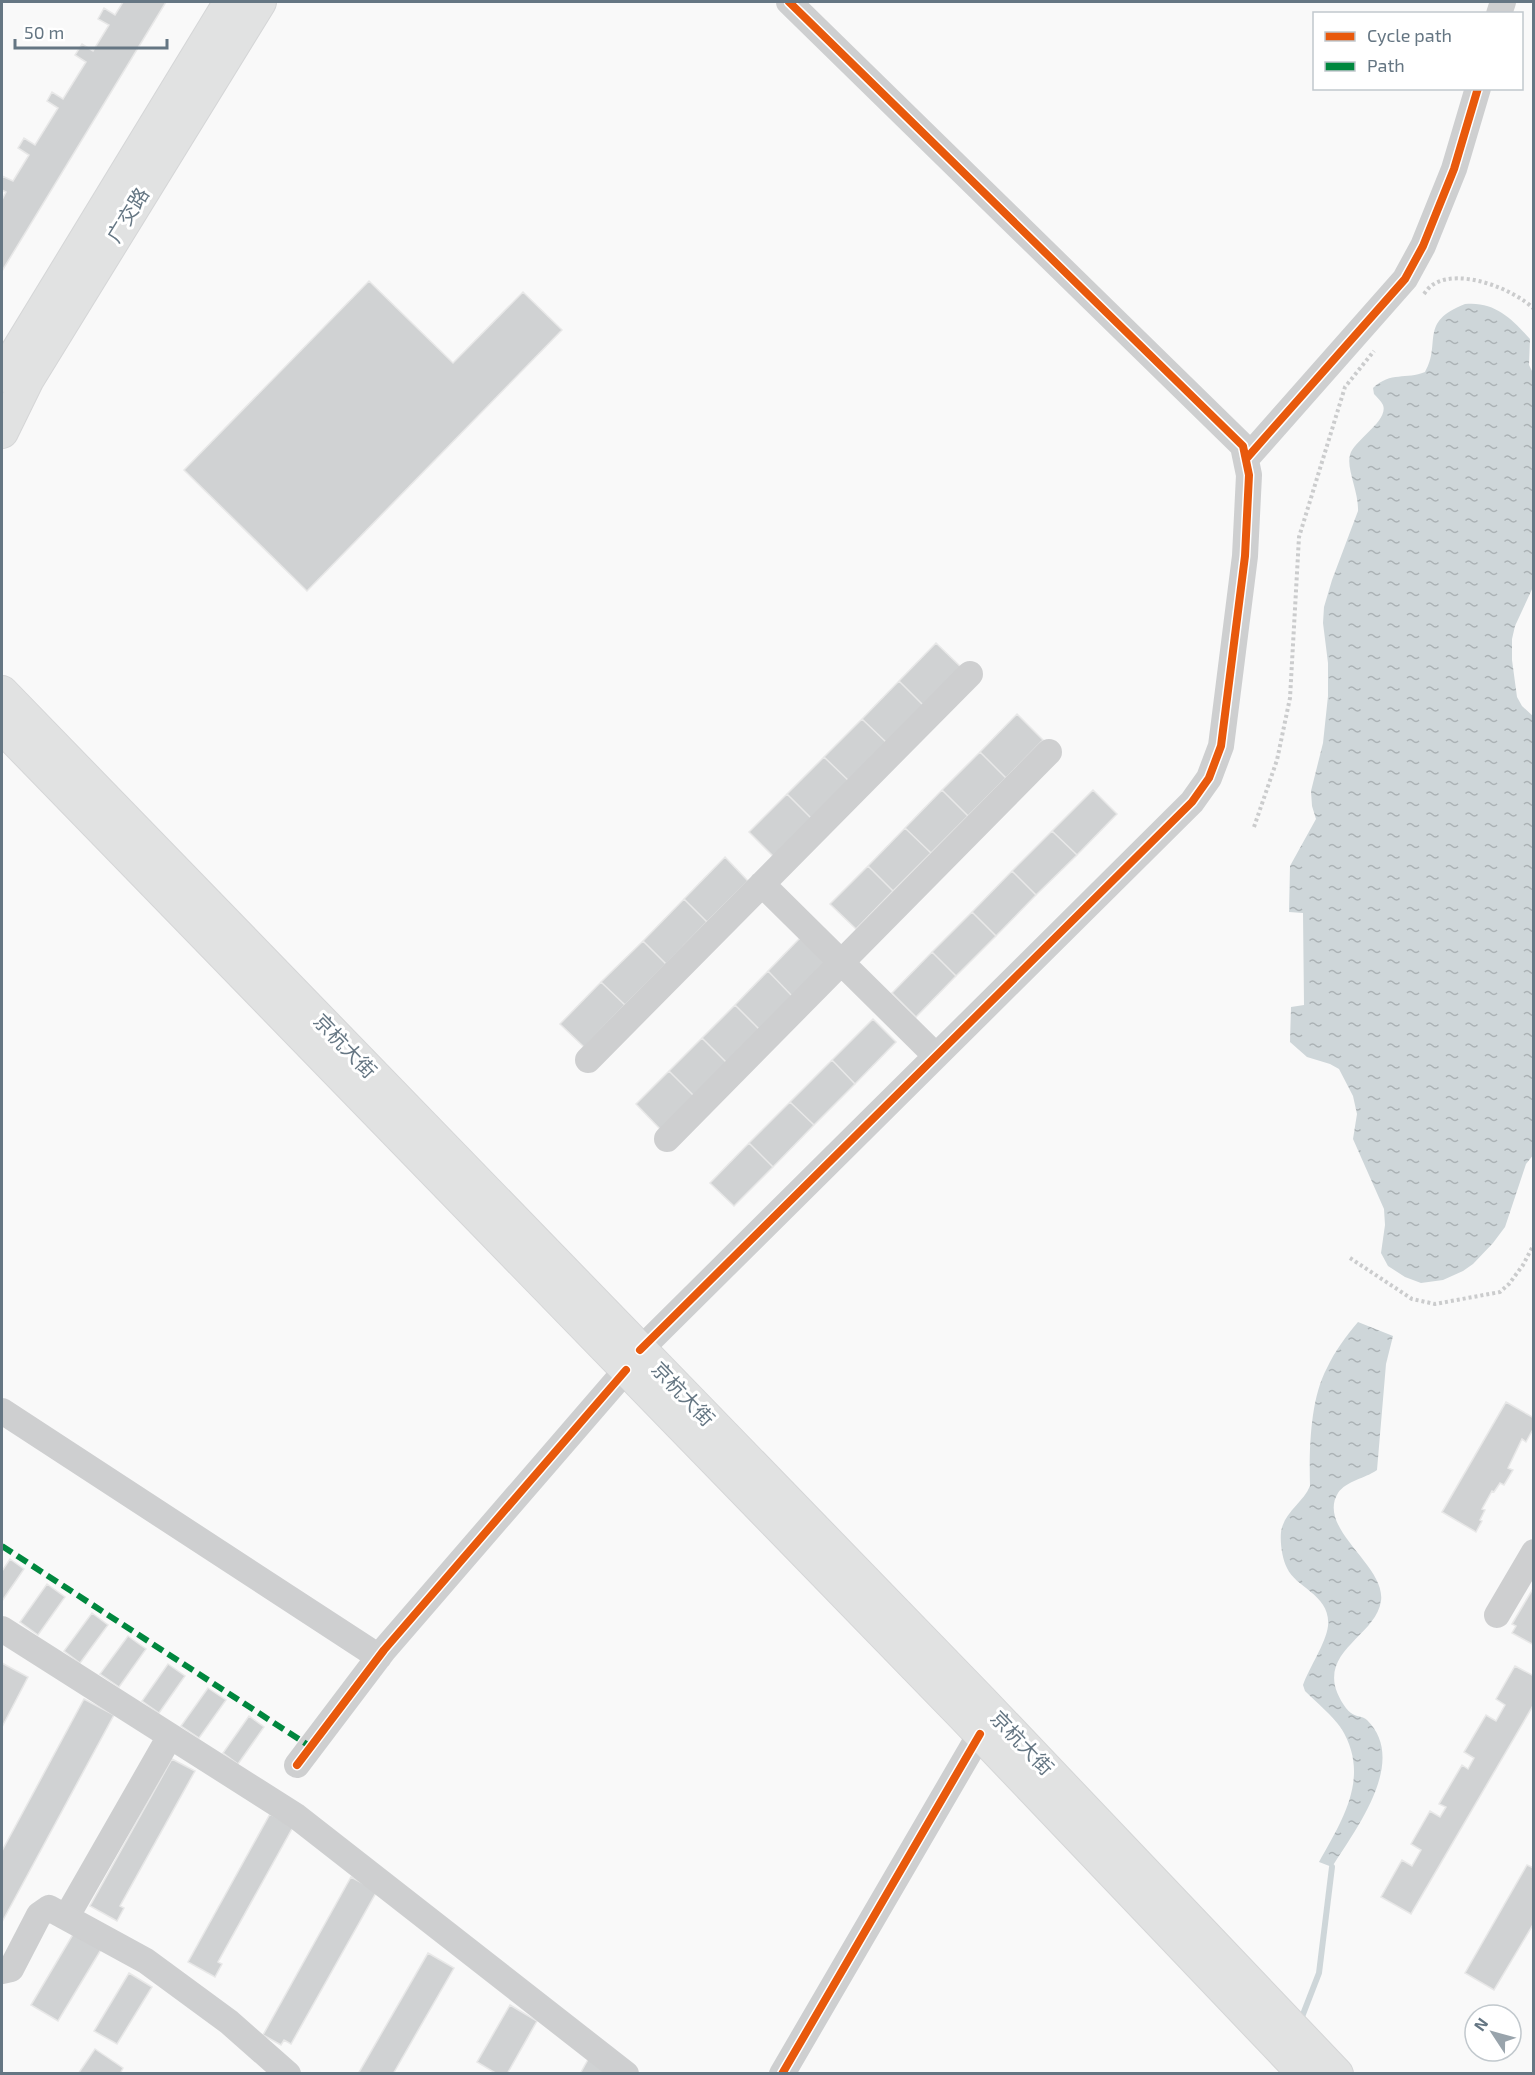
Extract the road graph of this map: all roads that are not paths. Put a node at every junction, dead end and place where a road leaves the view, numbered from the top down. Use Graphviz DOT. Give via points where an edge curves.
graph roads {
  1 [pos="230,2"];
  2 [pos="260,2"];
  3 [pos="789,2"];
  4 [pos="1477,90"];
  5 [pos="2,376"];
  6 [pos="2,432"];
  7 [pos="1246,459"];
  8 [pos="970,674"];
  9 [pos="2,692"];
  10 [pos="2,727"];
  11 [pos="1049,752"];
  12 [pos="762,884"];
  13 [pos="841,962"];
  14 [pos="936,1056"];
  15 [pos="588,1060"];
  16 [pos="667,1139"];
  17 [pos="633,1360"];
  18 [pos="2,1412"];
  19 [pos="1533,1552"];
  20 [pos="1497,1615"];
  21 [pos="2,1629"];
  22 [pos="379,1657"];
  23 [pos="980,1734"];
  24 [pos="170,1736"];
  25 [pos="297,1765"];
  26 [pos="67,1916"];
  27 [pos="2,1971"];
  28 [pos="288,2073"];
  29 [pos="626,2073"];
  30 [pos="782,2073"];
  31 [pos="1304,2073"];
  32 [pos="1337,2073"];
  1 -- 5 [label="main road, 广交路"];
  2 -- 6 [label="main road, 广交路" via="34,369"];
  3 -- 7 [label="street" via="1243,446"];
  4 -- 7 [label="street" via="1454,169 1423,246 1405,279"];
  7 -- 14 [label="street" via="1249,474 1244,568 1221,746 1209,778 1192,802"];
  8 -- 12 [label="street"];
  9 -- 17 [label="main road, 京杭大街"];
  10 -- 17 [label="main road, 京杭大街"];
  11 -- 13 [label="street"];
  12 -- 13 [label="street"];
  12 -- 15 [label="street"];
  13 -- 14 [label="street"];
  13 -- 16 [label="street"];
  14 -- 17 [label="street"];
  17 -- 22 [label="street"];
  17 -- 23 [label="main road, 京杭大街"];
  17 -- 32 [label="main road, 京杭大街" via="981,1700"];
  18 -- 22 [label="street"];
  19 -- 20 [label="street"];
  21 -- 24 [label="street"];
  22 -- 25 [label="street"];
  23 -- 30 [label="street"];
  23 -- 31 [label="main road, 京杭大街"];
  24 -- 26 [label="street"];
  24 -- 29 [label="street" via="296,1816"];
  26 -- 27 [label="street" via="49,1908 39,1915 11,1969"];
  26 -- 28 [label="street" via="146,1961 230,2022"];
}
